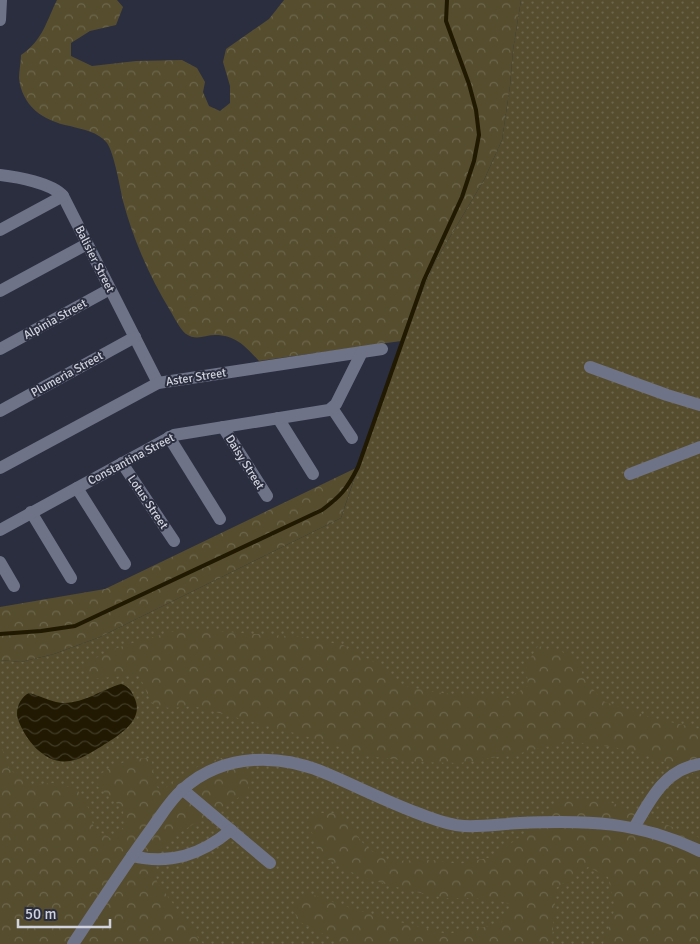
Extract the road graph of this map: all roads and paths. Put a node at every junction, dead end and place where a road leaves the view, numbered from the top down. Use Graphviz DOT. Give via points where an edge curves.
graph roads {
  1 [pos="1,0"];
  2 [pos="0,20"];
  3 [pos="0,175"];
  4 [pos="63,196"];
  5 [pos="0,230"];
  6 [pos="87,244"];
  7 [pos="110,289"];
  8 [pos="0,291"];
  9 [pos="134,337"];
  10 [pos="0,349"];
  11 [pos="382,349"];
  12 [pos="362,352"];
  13 [pos="590,367"];
  14 [pos="158,383"];
  15 [pos="700,405"];
  16 [pos="332,408"];
  17 [pos="0,411"];
  18 [pos="278,418"];
  19 [pos="223,427"];
  20 [pos="169,438"];
  21 [pos="352,438"];
  22 [pos="700,447"];
  23 [pos="122,463"];
  24 [pos="0,468"];
  25 [pos="313,474"];
  26 [pos="630,474"];
  27 [pos="77,488"];
  28 [pos="267,496"];
  29 [pos="31,512"];
  30 [pos="220,519"];
  31 [pos="0,530"];
  32 [pos="174,541"];
  33 [pos="0,562"];
  34 [pos="125,564"];
  35 [pos="71,578"];
  36 [pos="14,586"];
  37 [pos="700,764"];
  38 [pos="182,789"];
  39 [pos="634,828"];
  40 [pos="231,830"];
  41 [pos="700,851"];
  42 [pos="132,856"];
  43 [pos="270,863"];
  44 [pos="74,944"];
  1 -- 2 [label="street"];
  3 -- 4 [label="street" via="48,186"];
  4 -- 5 [label="street"];
  4 -- 6 [label="street, Balisier Street"];
  6 -- 7 [label="street, Balisier Street"];
  6 -- 8 [label="street"];
  7 -- 9 [label="street, Balisier Street"];
  7 -- 10 [label="street, Alpinia Street"];
  9 -- 14 [label="street, Balisier Street"];
  9 -- 17 [label="street, Plumeria Street"];
  11 -- 12 [label="street, Aster Street"];
  12 -- 14 [label="street, Aster Street"];
  12 -- 16 [label="street"];
  13 -- 15 [label="street"];
  14 -- 24 [label="street, Aster Street"];
  16 -- 18 [label="street, Constantina Street"];
  16 -- 21 [label="street"];
  18 -- 19 [label="street, Constantina Street"];
  18 -- 25 [label="street"];
  19 -- 20 [label="street, Constantina Street"];
  19 -- 28 [label="street, Daisy Street"];
  20 -- 23 [label="street, Constantina Street"];
  20 -- 30 [label="street"];
  22 -- 26 [label="street"];
  23 -- 27 [label="street, Constantina Street"];
  23 -- 32 [label="street, Lotus Street"];
  27 -- 29 [label="street, Constantina Street"];
  27 -- 34 [label="street"];
  29 -- 31 [label="street, Constantina Street"];
  29 -- 35 [label="street"];
  33 -- 36 [label="street"];
  37 -- 39 [label="street" via="665,780"];
  38 -- 39 [label="street" via="215,769 238,762 289,760 449,824 485,826 588,821"];
  38 -- 40 [label="street"];
  38 -- 42 [label="street"];
  39 -- 41 [label="street" via="666,836"];
  40 -- 42 [label="street" via="219,840 187,856 148,860"];
  40 -- 43 [label="street"];
  42 -- 44 [label="street"];
}
